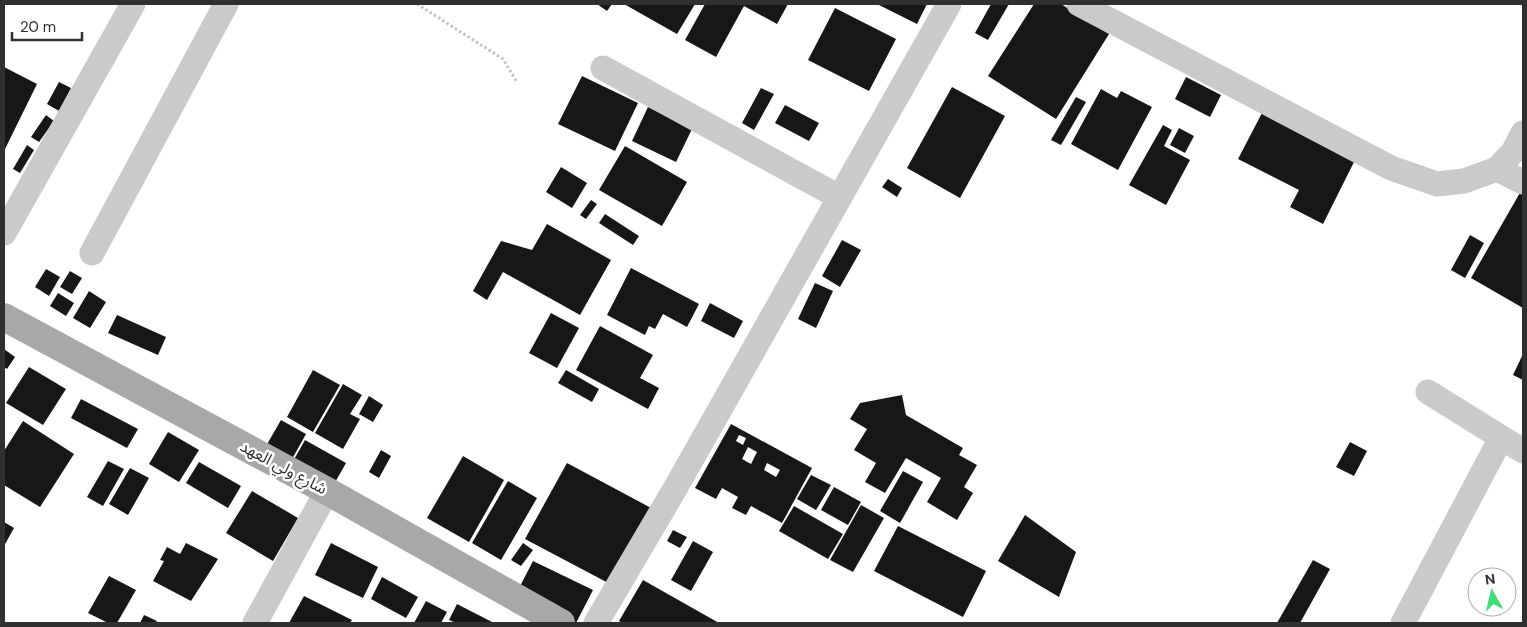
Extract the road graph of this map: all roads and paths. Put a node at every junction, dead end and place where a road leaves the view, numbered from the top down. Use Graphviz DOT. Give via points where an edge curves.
graph roads {
  1 [pos="134,4"];
  2 [pos="226,4"];
  3 [pos="417,4"];
  4 [pos="949,4"];
  5 [pos="1079,4"];
  6 [pos="603,68"];
  7 [pos="518,82"];
  8 [pos="1523,133"];
  9 [pos="1497,169"];
  10 [pos="1523,182"];
  11 [pos="839,197"];
  12 [pos="4,233"];
  13 [pos="92,253"];
  14 [pos="4,317"];
  15 [pos="1428,392"];
  16 [pos="1500,438"];
  17 [pos="1523,451"];
  18 [pos="327,491"];
  19 [pos="255,623"];
  20 [pos="560,623"];
  21 [pos="596,623"];
  22 [pos="1402,623"];
  1 -- 12 [label="street"];
  2 -- 13 [label="street"];
  3 -- 7 [label="path" via="503,59"];
  4 -- 11 [label="street"];
  5 -- 9 [label="street" via="1391,168 1437,184 1464,181"];
  6 -- 11 [label="street"];
  8 -- 9 [label="street" via="1513,152"];
  9 -- 10 [label="street"];
  11 -- 21 [label="street"];
  14 -- 18 [label="main road, شارع ولي العهد"];
  15 -- 16 [label="street"];
  16 -- 17 [label="street"];
  16 -- 22 [label="street"];
  18 -- 19 [label="street"];
  18 -- 20 [label="main road, شارع ولي العهد"];
}
